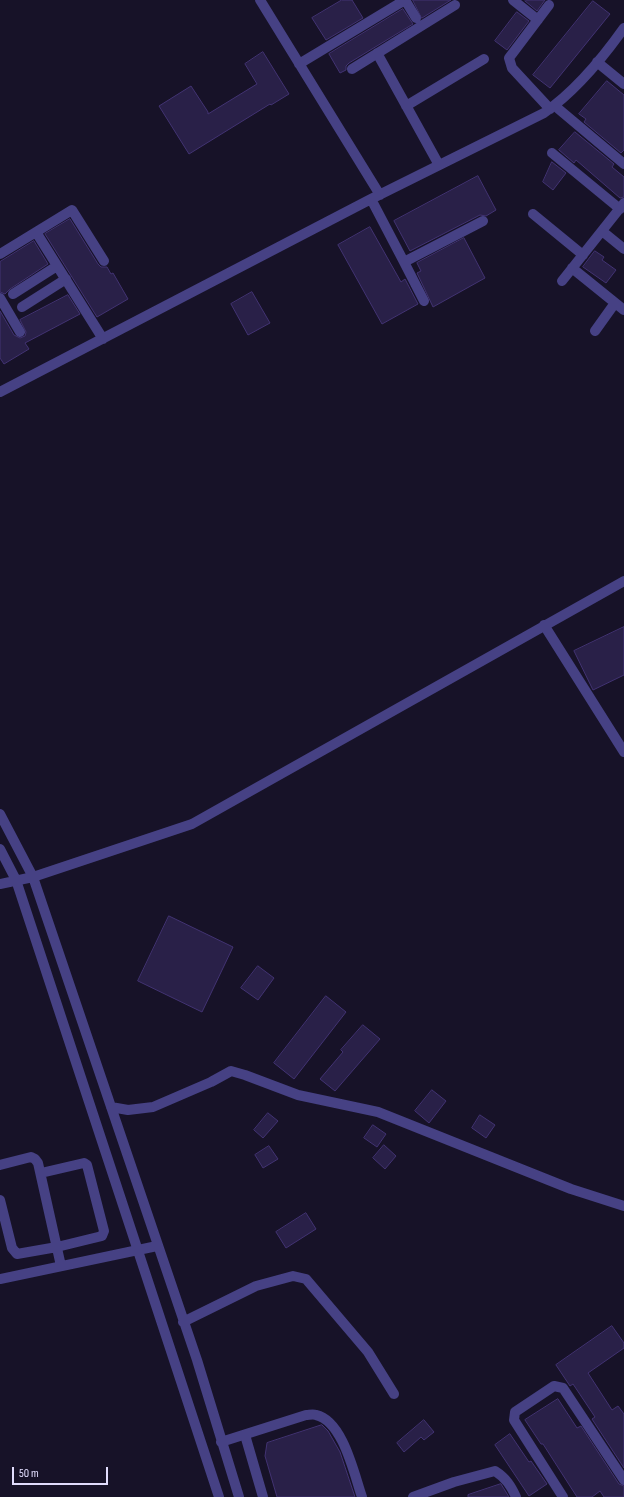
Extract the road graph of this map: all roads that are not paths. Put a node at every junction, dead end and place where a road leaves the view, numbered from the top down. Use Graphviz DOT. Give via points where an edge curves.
graph roads {
  1 [pos="260,0"];
  2 [pos="405,0"];
  3 [pos="514,0"];
  4 [pos="455,5"];
  5 [pos="548,5"];
  6 [pos="416,18"];
  7 [pos="538,20"];
  8 [pos="624,28"];
  9 [pos="621,40"];
  10 [pos="377,53"];
  11 [pos="484,59"];
  12 [pos="597,62"];
  13 [pos="299,64"];
  14 [pos="352,69"];
  15 [pos="624,84"];
  16 [pos="406,106"];
  17 [pos="552,108"];
  18 [pos="552,152"];
  19 [pos="439,164"];
  20 [pos="624,164"];
  21 [pos="375,197"];
  22 [pos="622,206"];
  23 [pos="533,214"];
  24 [pos="483,221"];
  25 [pos="602,231"];
  26 [pos="36,232"];
  27 [pos="624,249"];
  28 [pos="0,254"];
  29 [pos="583,255"];
  30 [pos="104,261"];
  31 [pos="404,262"];
  32 [pos="57,266"];
  33 [pos="572,268"];
  34 [pos="66,279"];
  35 [pos="562,281"];
  36 [pos="13,294"];
  37 [pos="0,298"];
  38 [pos="424,301"];
  39 [pos="615,303"];
  40 [pos="22,307"];
  41 [pos="624,310"];
  42 [pos="595,331"];
  43 [pos="20,332"];
  44 [pos="103,339"];
  45 [pos="0,392"];
  46 [pos="624,581"];
  47 [pos="544,625"];
  48 [pos="624,752"];
  49 [pos="0,814"];
  50 [pos="0,849"];
  51 [pos="33,877"];
  52 [pos="16,880"];
  53 [pos="0,884"];
  54 [pos="111,1107"];
  55 [pos="0,1165"];
  56 [pos="40,1173"];
  57 [pos="0,1200"];
  58 [pos="624,1206"];
  59 [pos="157,1246"];
  60 [pos="57,1247"];
  61 [pos="138,1250"];
  62 [pos="62,1266"];
  63 [pos="0,1279"];
  64 [pos="183,1322"];
  65 [pos="394,1394"];
  66 [pos="245,1435"];
  67 [pos="221,1442"];
  68 [pos="624,1480"];
  69 [pos="219,1497"];
  70 [pos="239,1497"];
  71 [pos="263,1497"];
  72 [pos="362,1497"];
  73 [pos="414,1497"];
  74 [pos="516,1497"];
  75 [pos="563,1497"];
  1 -- 13 [label="street"];
  2 -- 6 [label="street"];
  2 -- 13 [label="street"];
  3 -- 7 [label="street"];
  4 -- 10 [label="street"];
  5 -- 7 [label="street"];
  7 -- 17 [label="street" via="509,58 512,68"];
  8 -- 9 [label="street"];
  9 -- 12 [label="street"];
  10 -- 14 [label="street"];
  10 -- 16 [label="street"];
  11 -- 16 [label="street"];
  12 -- 15 [label="street"];
  12 -- 17 [label="street"];
  13 -- 21 [label="street"];
  16 -- 19 [label="street"];
  17 -- 19 [label="street"];
  17 -- 20 [label="street"];
  18 -- 22 [label="street"];
  19 -- 21 [label="street"];
  21 -- 31 [label="street"];
  21 -- 44 [label="street"];
  22 -- 25 [label="street"];
  23 -- 29 [label="street"];
  24 -- 31 [label="street"];
  25 -- 27 [label="street"];
  25 -- 29 [label="street"];
  26 -- 28 [label="street"];
  26 -- 30 [label="street" via="72,210"];
  26 -- 32 [label="street"];
  29 -- 33 [label="street"];
  31 -- 38 [label="street"];
  32 -- 34 [label="street"];
  32 -- 36 [label="street"];
  33 -- 35 [label="street"];
  33 -- 39 [label="street"];
  34 -- 40 [label="street"];
  34 -- 44 [label="street"];
  37 -- 43 [label="street"];
  39 -- 41 [label="street"];
  39 -- 42 [label="street"];
  44 -- 45 [label="street"];
  46 -- 47 [label="street"];
  47 -- 48 [label="street"];
  47 -- 51 [label="street" via="192,824"];
  49 -- 51 [label="street"];
  50 -- 52 [label="street"];
  51 -- 52 [label="street"];
  51 -- 54 [label="street"];
  52 -- 53 [label="street"];
  52 -- 61 [label="street"];
  54 -- 58 [label="street" via="128,1110 153,1107 231,1071 298,1095 378,1112 571,1189"];
  54 -- 59 [label="street"];
  55 -- 56 [label="street" via="31,1157 38,1163"];
  56 -- 60 [label="street"];
  56 -- 60 [label="street" via="84,1163 87,1165 104,1231 102,1236"];
  57 -- 60 [label="street" via="12,1248 17,1254"];
  59 -- 61 [label="street"];
  59 -- 64 [label="street"];
  60 -- 62 [label="street"];
  61 -- 62 [label="street"];
  61 -- 69 [label="street"];
  62 -- 63 [label="street"];
  64 -- 65 [label="street" via="256,1286 293,1276 306,1279 368,1352"];
  64 -- 67 [label="street"];
  66 -- 67 [label="street"];
  66 -- 71 [label="street"];
  66 -- 72 [label="street" via="306,1415 316,1415 325,1419 341,1437"];
  67 -- 70 [label="street"];
  68 -- 75 [label="street" via="563,1388 554,1386 515,1412 514,1420"];
  73 -- 74 [label="street" via="466,1478 495,1471 503,1476"];
}
